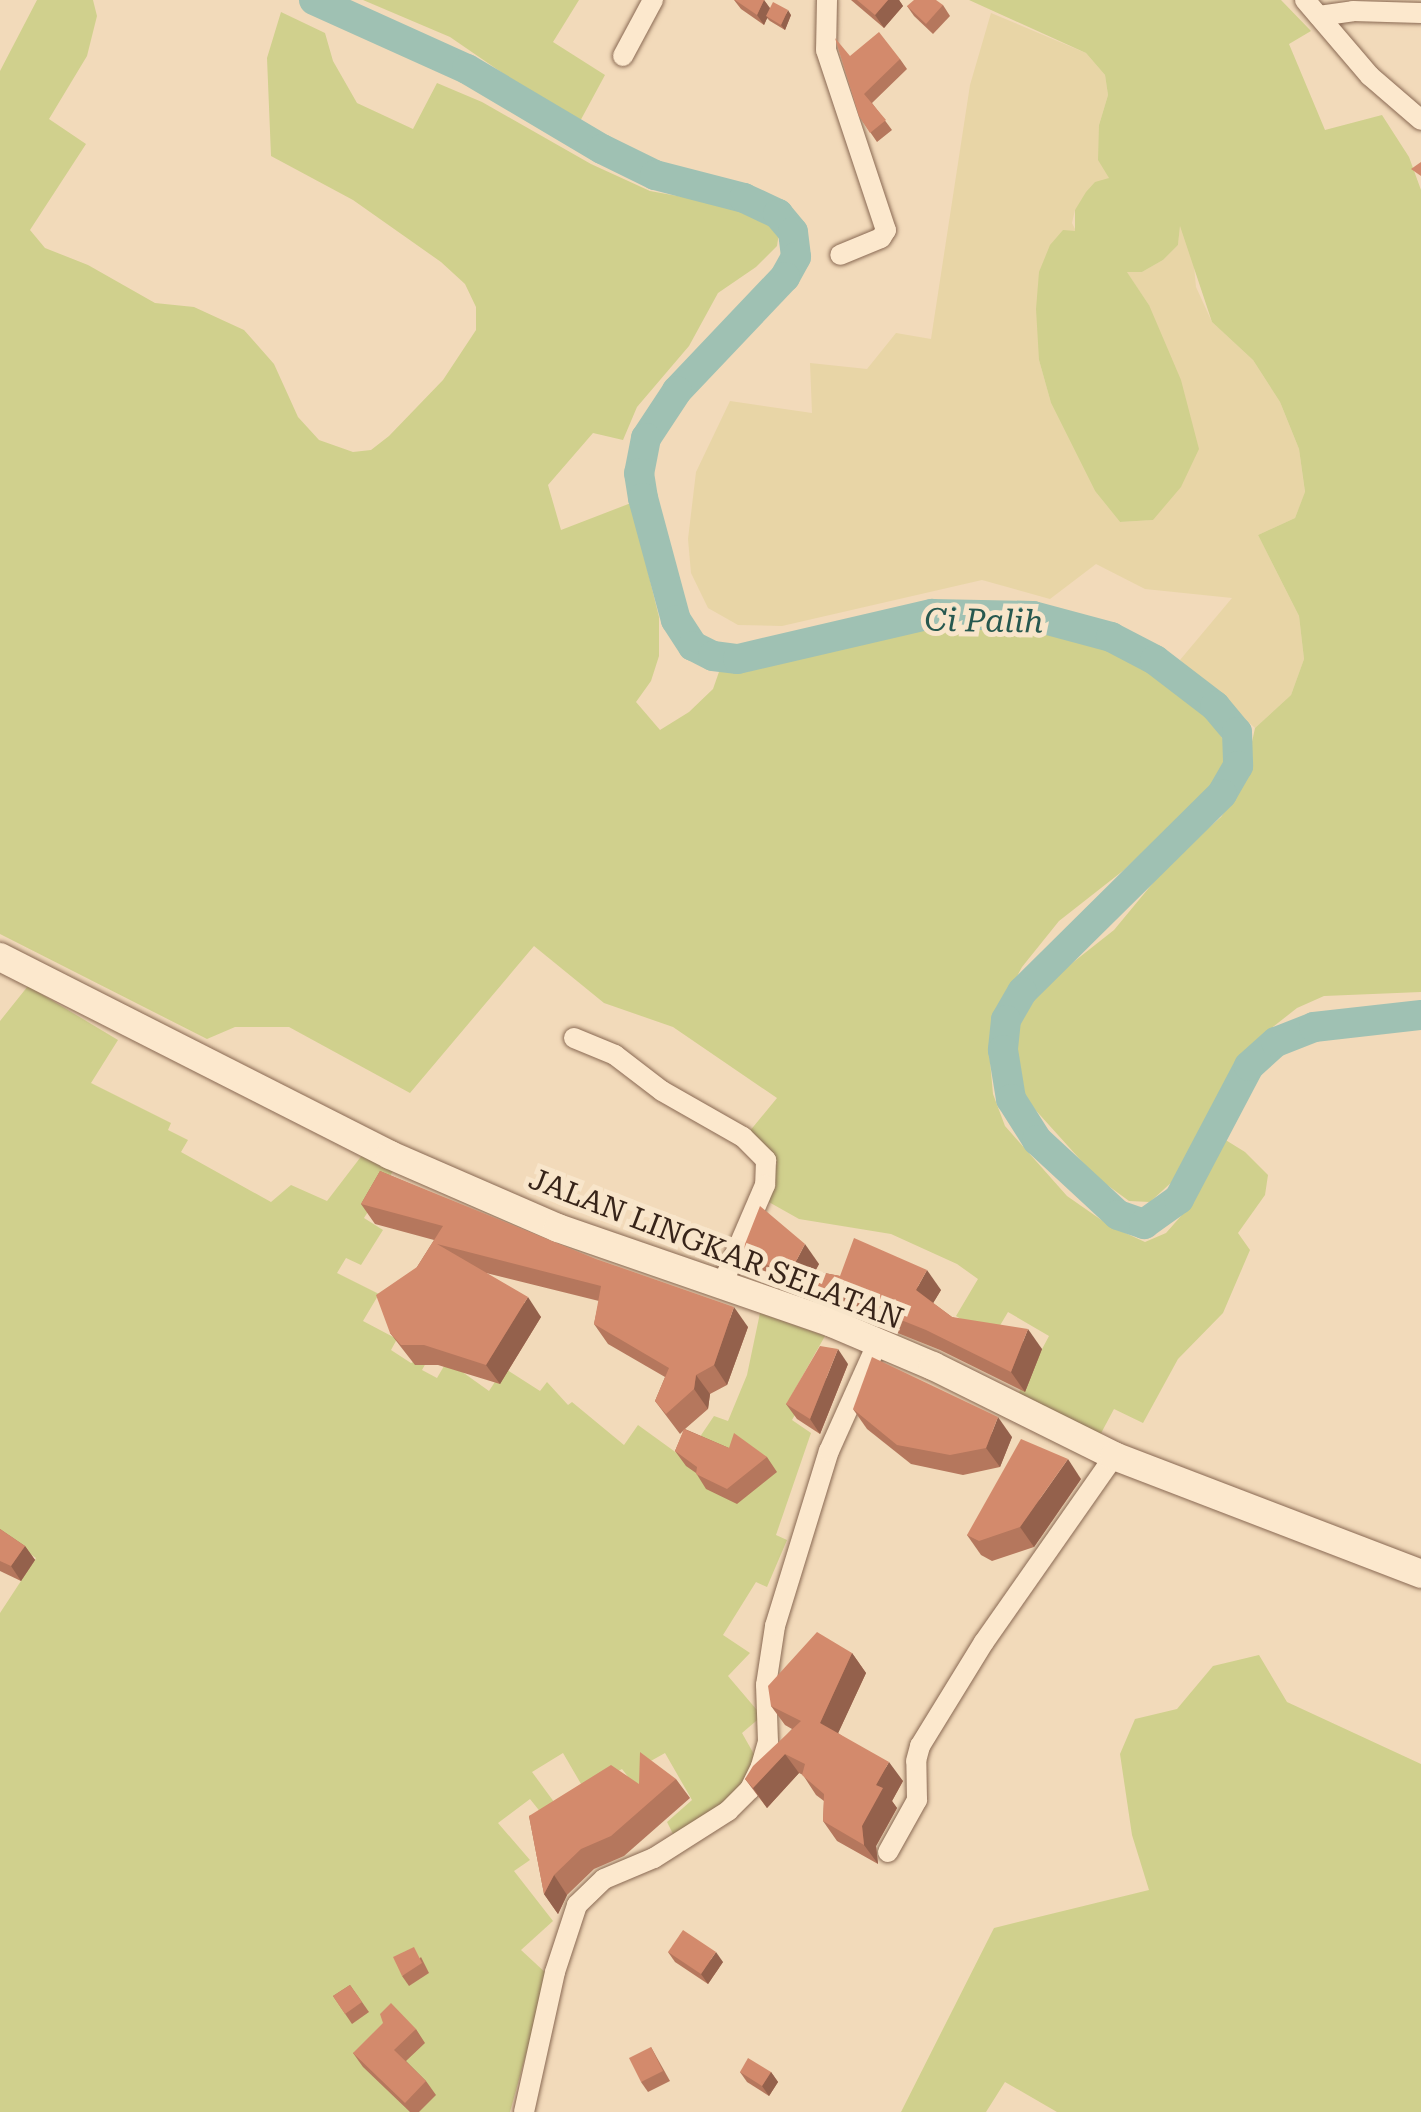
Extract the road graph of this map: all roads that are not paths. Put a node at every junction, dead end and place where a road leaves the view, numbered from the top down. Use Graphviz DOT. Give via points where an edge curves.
graph roads {
  1 [pos="653,0"];
  2 [pos="827,0"];
  3 [pos="1312,8"];
  4 [pos="1421,13"];
  5 [pos="622,56"];
  6 [pos="1421,120"];
  7 [pos="840,256"];
  8 [pos="0,957"];
  9 [pos="574,1038"];
  10 [pos="722,1284"];
  11 [pos="878,1342"];
  12 [pos="1114,1456"];
  13 [pos="1421,1574"];
  14 [pos="888,1852"];
  15 [pos="524,2112"];
  1 -- 5 [label="street"];
  2 -- 7 [label="street" via="826,50 886,230"];
  3 -- 4 [label="street"];
  3 -- 6 [label="street" via="1370,76"];
  8 -- 10 [label="street, JALAN LINGKAR SELATAN" via="390,1155 558,1228"];
  9 -- 10 [label="street" via="615,1055 743,1137 766,1160 766,1185"];
  10 -- 11 [label="street, JALAN LINGKAR SELATAN"];
  11 -- 12 [label="street, JALAN LINGKAR SELATAN"];
  11 -- 15 [label="street" via="828,1451 774,1626 768,1742 750,1790 654,1858 604,1879 577,1905"];
  12 -- 13 [label="street, JALAN LINGKAR SELATAN"];
  12 -- 14 [label="street" via="920,1746 918,1800"];
}
